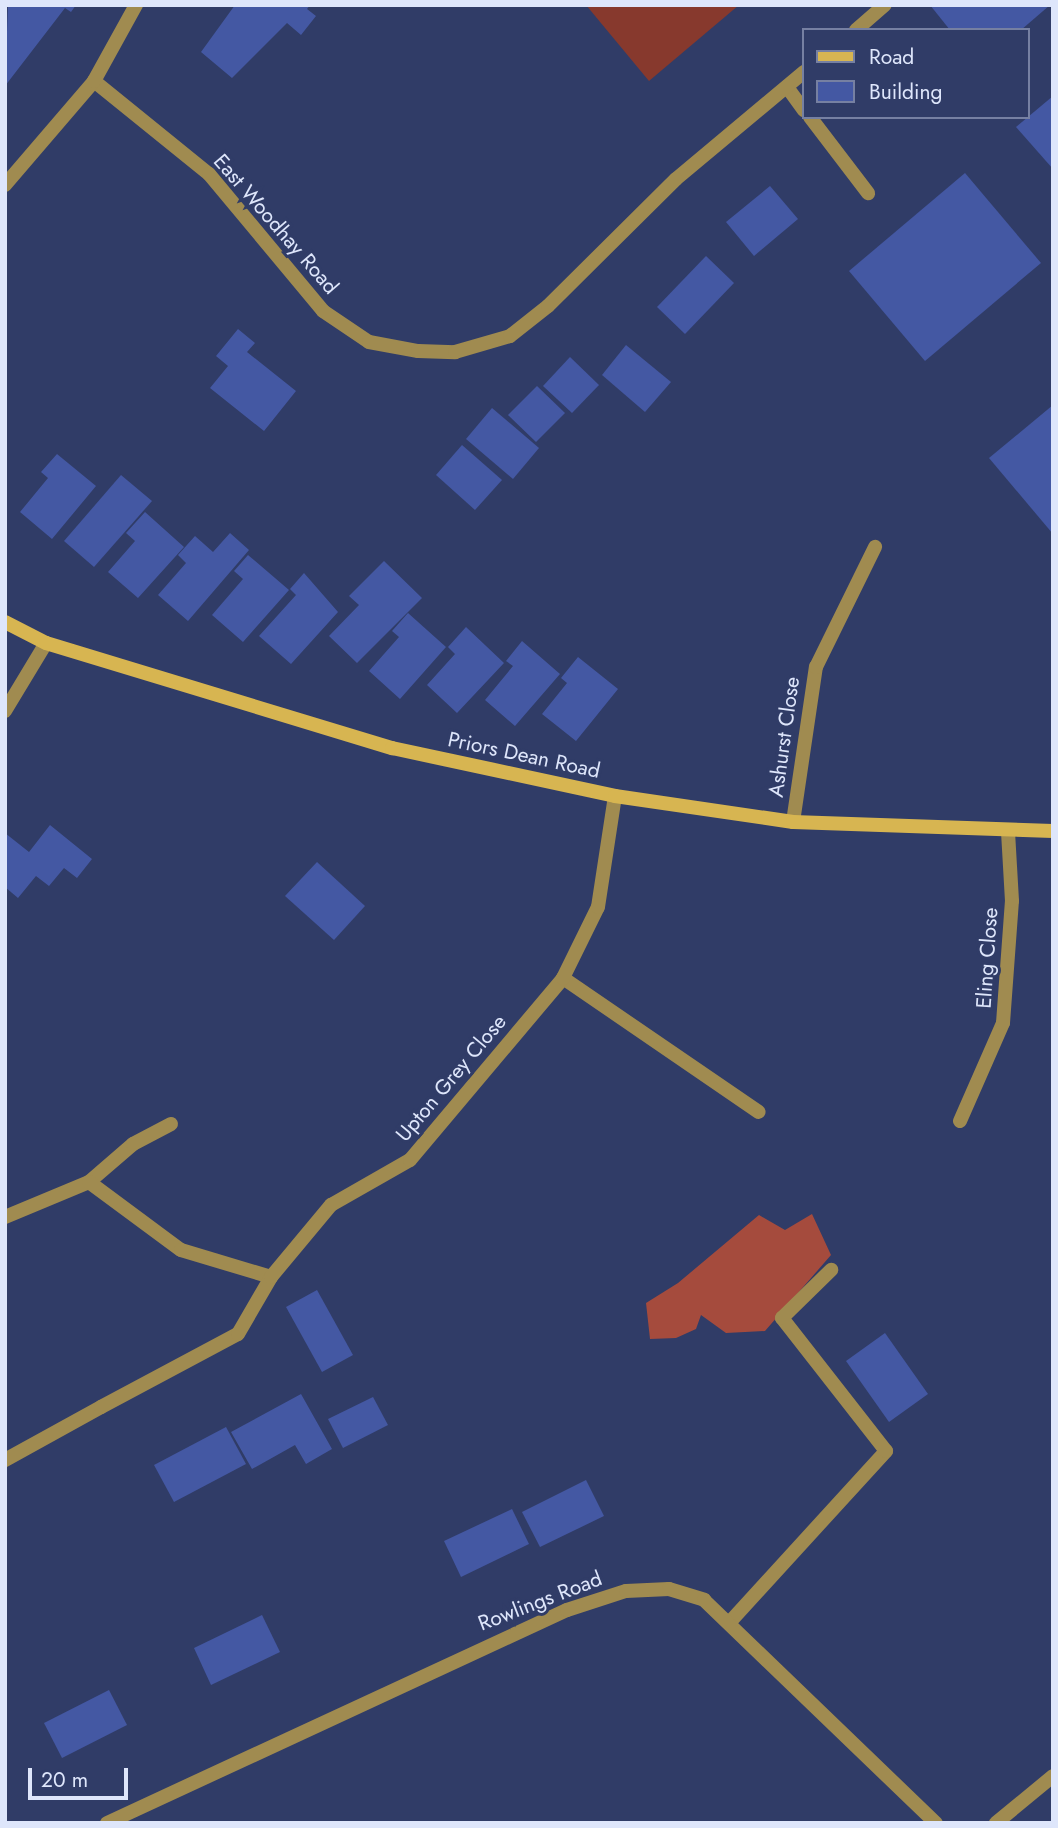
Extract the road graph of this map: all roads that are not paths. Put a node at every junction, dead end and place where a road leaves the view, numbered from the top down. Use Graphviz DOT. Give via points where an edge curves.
graph roads {
  1 [pos="136,5"];
  2 [pos="886,5"];
  3 [pos="858,28"];
  4 [pos="802,74"];
  5 [pos="94,81"];
  6 [pos="786,87"];
  7 [pos="802,107"];
  8 [pos="812,119"];
  9 [pos="5,185"];
  10 [pos="868,193"];
  11 [pos="876,547"];
  12 [pos="5,622"];
  13 [pos="46,643"];
  14 [pos="5,711"];
  15 [pos="615,796"];
  16 [pos="793,822"];
  17 [pos="1008,831"];
  18 [pos="1053,831"];
  19 [pos="563,978"];
  20 [pos="759,1112"];
  21 [pos="960,1121"];
  22 [pos="170,1124"];
  23 [pos="89,1182"];
  24 [pos="5,1217"];
  25 [pos="831,1270"];
  26 [pos="271,1277"];
  27 [pos="5,1460"];
  28 [pos="729,1623"];
  29 [pos="1053,1776"];
  30 [pos="107,1823"];
  31 [pos="936,1823"];
  32 [pos="996,1823"];
  1 -- 5 [label="street"];
  2 -- 3 [label="street"];
  4 -- 6 [label="street, East Woodhay Road"];
  5 -- 6 [label="street, East Woodhay Road" via="209,174 323,311 369,342 455,352 510,336 548,306 676,179"];
  5 -- 9 [label="street"];
  6 -- 7 [label="street"];
  8 -- 10 [label="street"];
  11 -- 16 [label="street, Ashurst Close" via="816,667"];
  12 -- 13 [label="street, Priors Dean Road"];
  13 -- 14 [label="street"];
  13 -- 15 [label="street, Priors Dean Road" via="392,748"];
  15 -- 16 [label="street, Priors Dean Road"];
  15 -- 19 [label="street, Upton Grey Close" via="598,907"];
  16 -- 17 [label="street, Priors Dean Road"];
  17 -- 18 [label="street, Priors Dean Road"];
  17 -- 21 [label="street, Eling Close" via="1012,901 1003,1023"];
  19 -- 20 [label="street"];
  19 -- 26 [label="street, Upton Grey Close" via="410,1160 331,1205"];
  22 -- 23 [label="street" via="133,1144"];
  23 -- 24 [label="street"];
  23 -- 26 [label="street" via="181,1250"];
  25 -- 28 [label="street" via="782,1318 886,1451"];
  26 -- 27 [label="street, Upton Grey Close" via="238,1334"];
  28 -- 30 [label="street, Rowlings Road" via="704,1600 670,1589 626,1591 579,1606 443,1663"];
  28 -- 31 [label="street, Rowlings Road"];
  29 -- 32 [label="street"];
}
